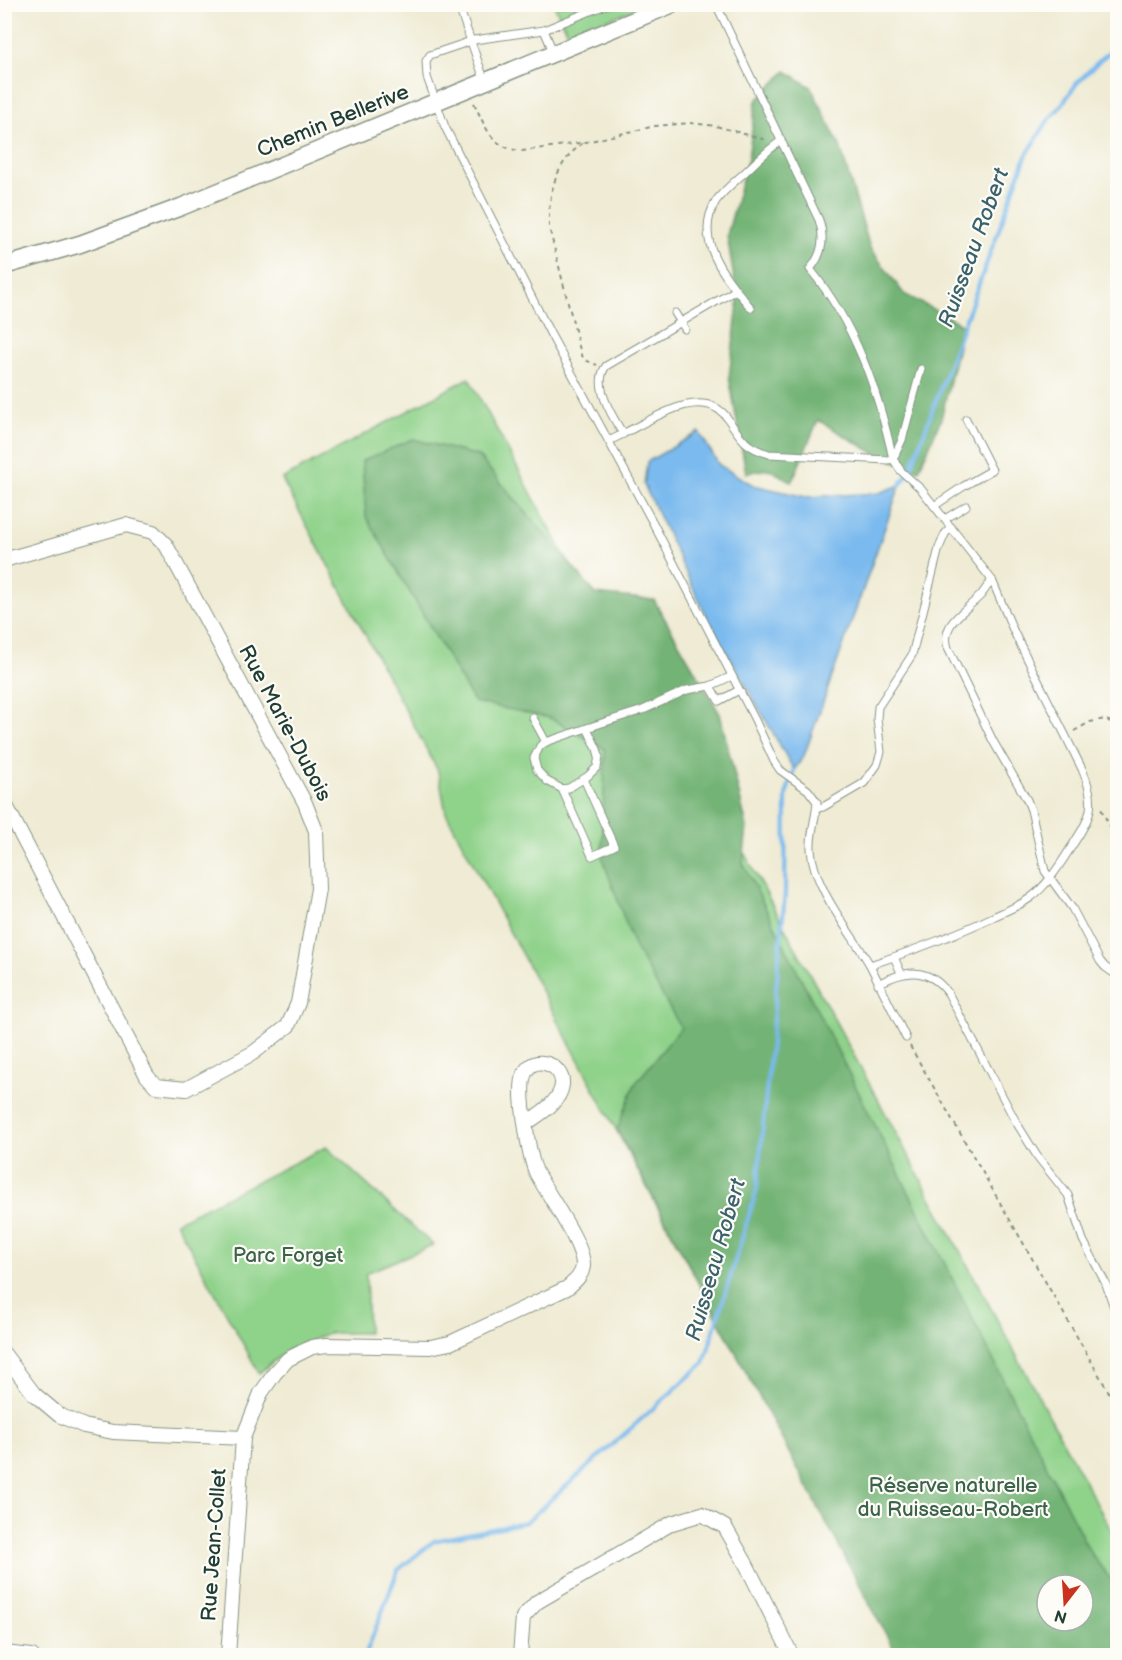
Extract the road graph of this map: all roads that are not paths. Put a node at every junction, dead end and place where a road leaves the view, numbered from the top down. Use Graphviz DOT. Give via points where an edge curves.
graph roads {
  1 [pos="458,4"];
  2 [pos="608,4"];
  3 [pos="673,4"];
  4 [pos="716,4"];
  5 [pos="544,30"];
  6 [pos="470,41"];
  7 [pos="554,54"];
  8 [pos="485,82"];
  9 [pos="435,103"];
  10 [pos="781,141"];
  11 [pos="4,266"];
  12 [pos="736,290"];
  13 [pos="751,308"];
  14 [pos="675,313"];
  15 [pos="683,325"];
  16 [pos="921,369"];
  17 [pos="966,419"];
  18 [pos="623,434"];
  19 [pos="609,441"];
  20 [pos="893,459"];
  21 [pos="934,506"];
  22 [pos="966,506"];
  23 [pos="945,519"];
  24 [pos="951,527"];
  25 [pos="4,560"];
  26 [pos="992,580"];
  27 [pos="732,675"];
  28 [pos="710,686"];
  29 [pos="740,690"];
  30 [pos="533,718"];
  31 [pos="587,728"];
  32 [pos="546,742"];
  33 [pos="584,779"];
  34 [pos="562,789"];
  35 [pos="4,802"];
  36 [pos="817,808"];
  37 [pos="1049,879"];
  38 [pos="894,957"];
  39 [pos="870,965"];
  40 [pos="901,973"];
  41 [pos="1118,976"];
  42 [pos="878,984"];
  43 [pos="906,1038"];
  44 [pos="525,1124"];
  45 [pos="1118,1319"];
  46 [pos="4,1354"];
  47 [pos="243,1438"];
  48 [pos="4,1653"];
  49 [pos="32,1656"];
  50 [pos="228,1656"];
  51 [pos="520,1656"];
  52 [pos="792,1656"];
  1 -- 6 [label="lane"];
  2 -- 5 [label="lane"];
  3 -- 7 [label="street, Chemin Bellerive"];
  4 -- 10 [label="lane"];
  5 -- 6 [label="lane"];
  5 -- 7 [label="lane"];
  6 -- 8 [label="lane"];
  6 -- 9 [label="lane" via="426,61"];
  7 -- 8 [label="street, Chemin Bellerive"];
  8 -- 9 [label="street, Chemin Bellerive"];
  9 -- 11 [label="street, Chemin Bellerive" via="122,229"];
  9 -- 19 [label="lane" via="550,335"];
  10 -- 12 [label="lane" via="729,187 710,216 710,243 720,269"];
  10 -- 20 [label="lane" via="823,232 818,259 810,269 841,313 862,356"];
  12 -- 13 [label="lane"];
  12 -- 15 [label="lane"];
  14 -- 15 [label="lane"];
  15 -- 18 [label="lane" via="604,369 602,390"];
  16 -- 20 [label="lane"];
  17 -- 21 [label="lane" via="992,470"];
  18 -- 19 [label="lane"];
  18 -- 20 [label="lane" via="660,415 700,403 721,410 744,441 769,454"];
  19 -- 27 [label="lane"];
  20 -- 21 [label="lane"];
  21 -- 23 [label="lane"];
  22 -- 23 [label="lane"];
  23 -- 24 [label="lane"];
  24 -- 26 [label="lane"];
  24 -- 36 [label="lane" via="939,548 912,655 878,707 881,752 877,765 856,789"];
  25 -- 35 [label="street, Rue Marie-Dubois" via="126,525 153,532 166,545 305,803 316,831 318,890 298,1003 288,1026 253,1053 186,1089 156,1086 147,1076"];
  26 -- 37 [label="lane" via="1091,792 1087,820"];
  26 -- 37 [label="lane" via="951,623 945,640 993,741 1027,800"];
  27 -- 28 [label="lane"];
  27 -- 29 [label="lane"];
  28 -- 29 [label="lane" via="718,701"];
  28 -- 31 [label="lane" via="687,690 643,710"];
  29 -- 36 [label="lane" via="774,761 785,775 815,797"];
  30 -- 32 [label="lane"];
  31 -- 32 [label="lane"];
  31 -- 33 [label="lane" via="599,756 597,767"];
  32 -- 34 [label="lane" via="536,752 535,763 547,782"];
  33 -- 34 [label="lane"];
  33 -- 34 [label="lane" via="614,846 592,856"];
  36 -- 39 [label="lane" via="811,839 815,868 827,897"];
  37 -- 38 [label="lane" via="1019,904 930,945"];
  37 -- 41 [label="lane" via="1072,908 1105,967"];
  38 -- 39 [label="lane"];
  38 -- 40 [label="lane"];
  39 -- 42 [label="lane"];
  40 -- 42 [label="lane"];
  40 -- 45 [label="lane" via="931,977 952,999 1016,1122 1068,1195"];
  42 -- 43 [label="lane"];
  44 -- 47 [label="street, Rue Jean-Collet" via="535,1170 581,1252 583,1268 577,1279 567,1288 450,1343 430,1347 312,1347 288,1359 275,1373 261,1393"];
  46 -- 47 [label="street" via="34,1395 59,1415 84,1426 113,1432"];
  47 -- 50 [label="street, Rue Jean-Collet"];
  48 -- 49 [label="street"];
  51 -- 52 [label="street" via="524,1617 537,1602 672,1523 702,1515 725,1527"];
}
